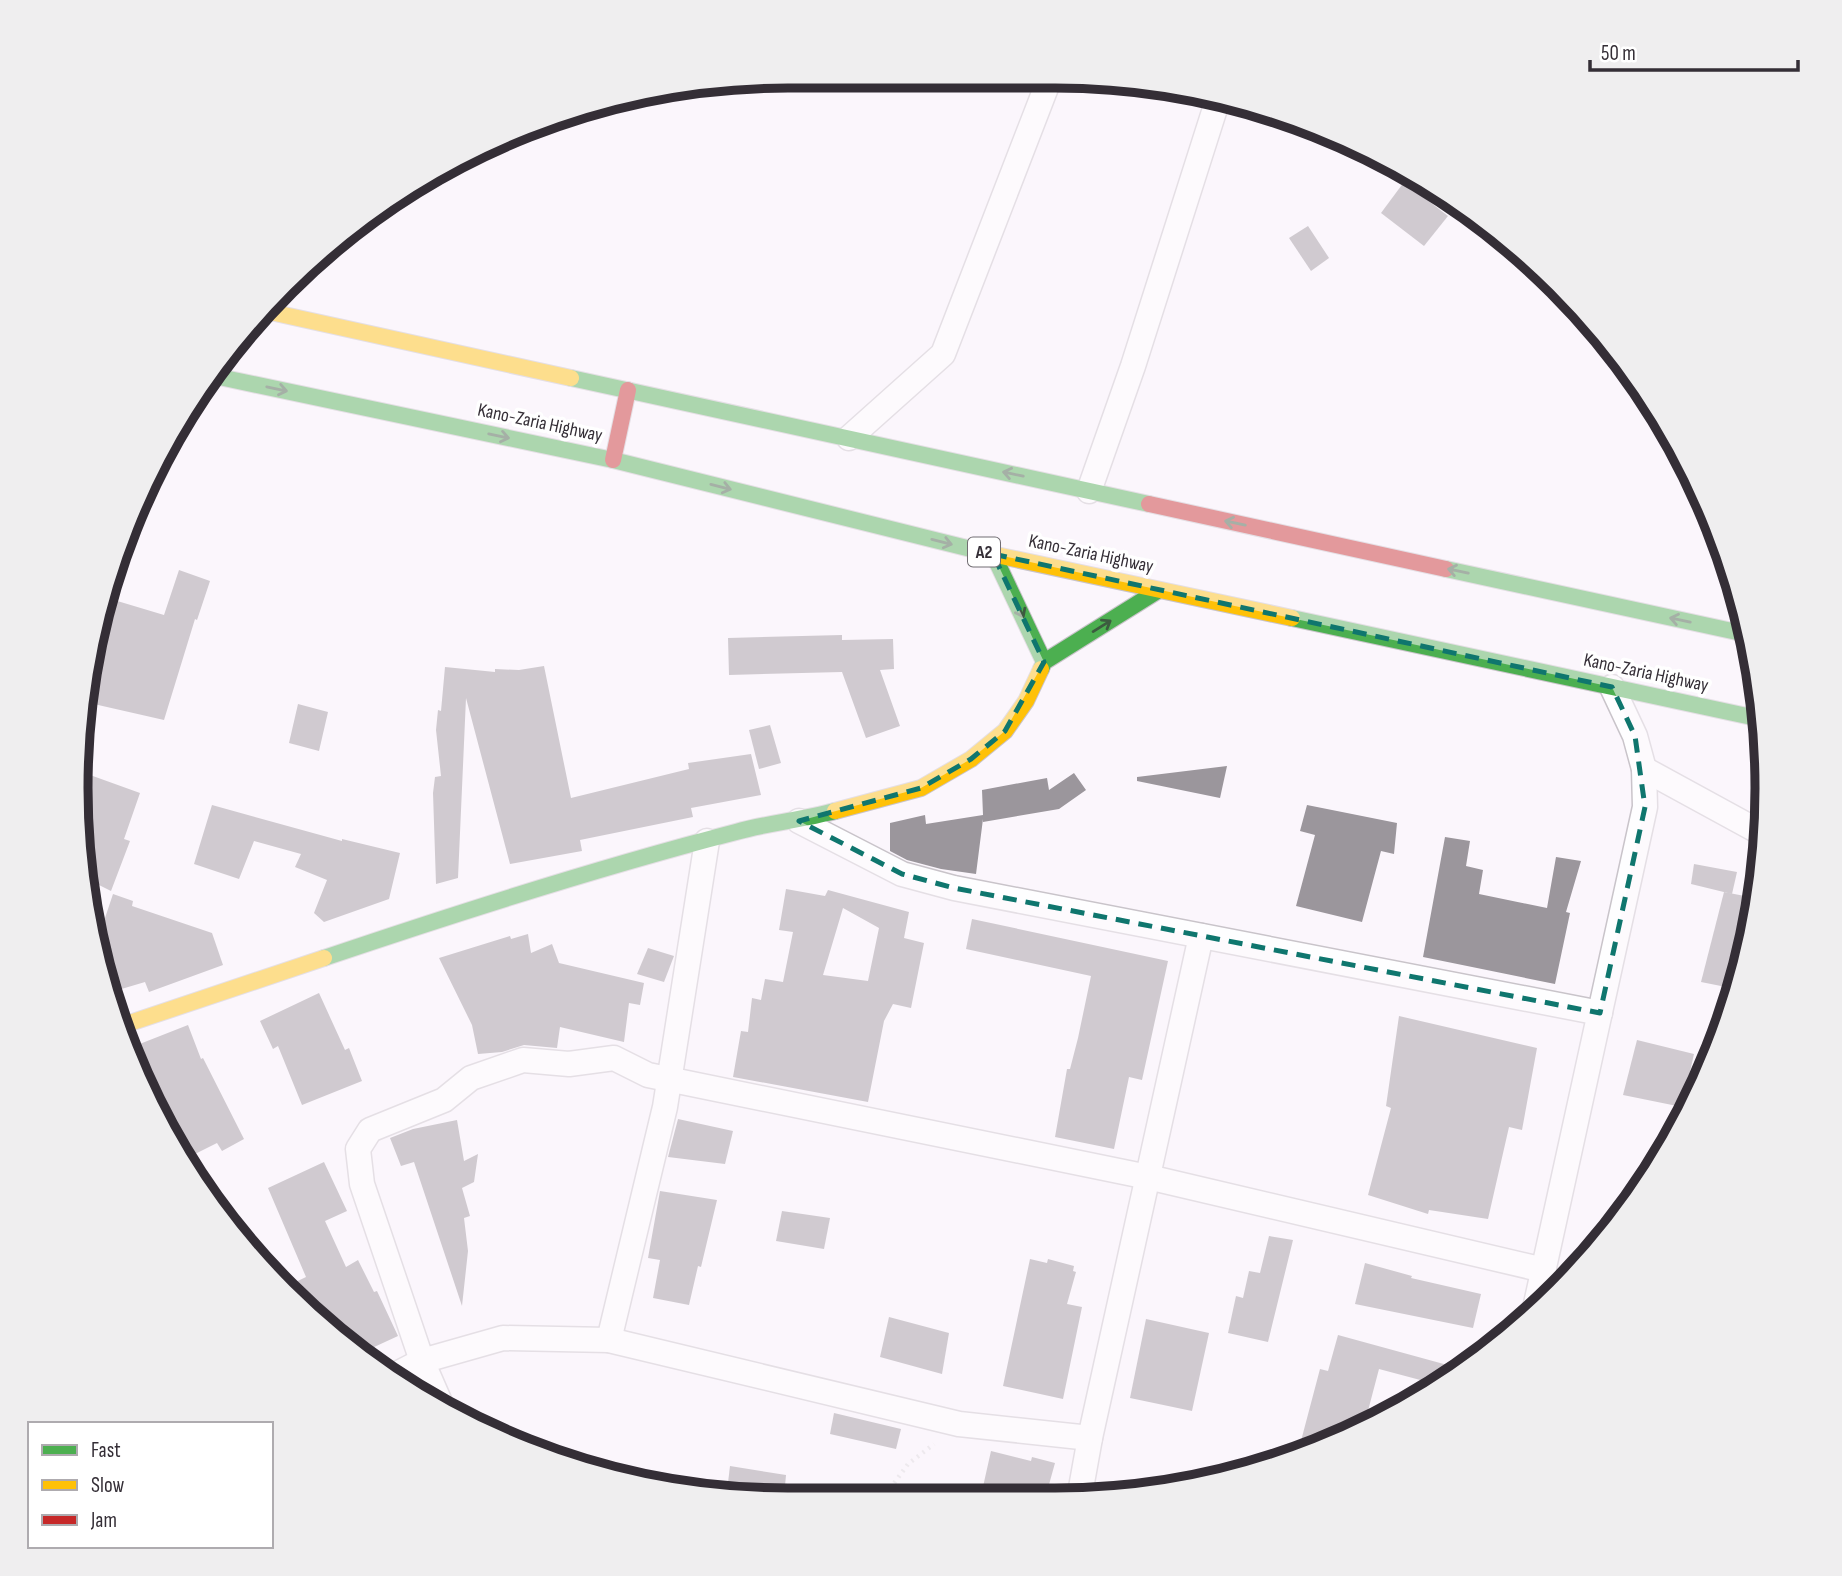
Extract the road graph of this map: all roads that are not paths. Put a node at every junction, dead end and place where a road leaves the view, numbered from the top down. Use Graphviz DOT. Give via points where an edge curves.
graph roads {
  1 [pos="1046,88"];
  2 [pos="1216,107"];
  3 [pos="274,313"];
  4 [pos="221,377"];
  5 [pos="628,390"];
  6 [pos="849,438"];
  7 [pos="613,460"];
  8 [pos="1089,491"];
  9 [pos="993,554"];
  10 [pos="1159,590"];
  11 [pos="1737,632"];
  12 [pos="1044,662"];
  13 [pos="1612,687"];
  14 [pos="1751,717"];
  15 [pos="1644,769"];
  16 [pos="799,821"];
  17 [pos="1753,829"];
  18 [pos="707,841"];
  19 [pos="1200,936"];
  20 [pos="1600,1013"];
  21 [pos="129,1023"];
  22 [pos="669,1079"];
  23 [pos="1147,1177"];
  24 [pos="1544,1270"];
  25 [pos="1539,1293"];
  26 [pos="609,1340"];
  27 [pos="422,1360"];
  28 [pos="401,1371"];
  29 [pos="436,1394"];
  30 [pos="1090,1438"];
  31 [pos="1081,1487"];
  1 -- 6 [label="street" via="943,354"];
  2 -- 8 [label="street"];
  3 -- 5 [label="main road"];
  4 -- 7 [label="main road, Kano-Zaria Highway / A2, one-way"];
  5 -- 6 [label="main road"];
  5 -- 7 [label="main road"];
  8 -- 6 [label="main road, one-way"];
  7 -- 9 [label="main road, Kano-Zaria Highway / A2, one-way"];
  11 -- 8 [label="main road, one-way"];
  9 -- 10 [label="main road, Kano-Zaria Highway / A2"];
  9 -- 12 [label="main road, one-way"];
  12 -- 10 [label="main road, one-way"];
  10 -- 13 [label="main road, Kano-Zaria Highway / A2"];
  12 -- 16 [label="main road" via="1026,701 1005,731 971,759 921,788"];
  13 -- 14 [label="main road, Kano-Zaria Highway / A2"];
  13 -- 15 [label="street" via="1635,736"];
  15 -- 17 [label="street"];
  15 -- 20 [label="street" via="1645,807"];
  16 -- 18 [label="main road"];
  16 -- 19 [label="street" via="902,874"];
  18 -- 21 [label="main road" via="447,916"];
  18 -- 22 [label="street"];
  19 -- 20 [label="street"];
  19 -- 23 [label="street"];
  20 -- 24 [label="street"];
  22 -- 23 [label="street"];
  22 -- 26 [label="street"];
  22 -- 27 [label="street" via="648,1075 614,1058 569,1064 523,1060 471,1078 444,1100 370,1130 358,1149 362,1184"];
  23 -- 24 [label="street"];
  23 -- 30 [label="street"];
  24 -- 25 [label="street"];
  26 -- 27 [label="street" via="503,1338"];
  26 -- 30 [label="street" via="959,1424"];
  27 -- 28 [label="street"];
  27 -- 29 [label="street"];
  30 -- 31 [label="street"];
}
